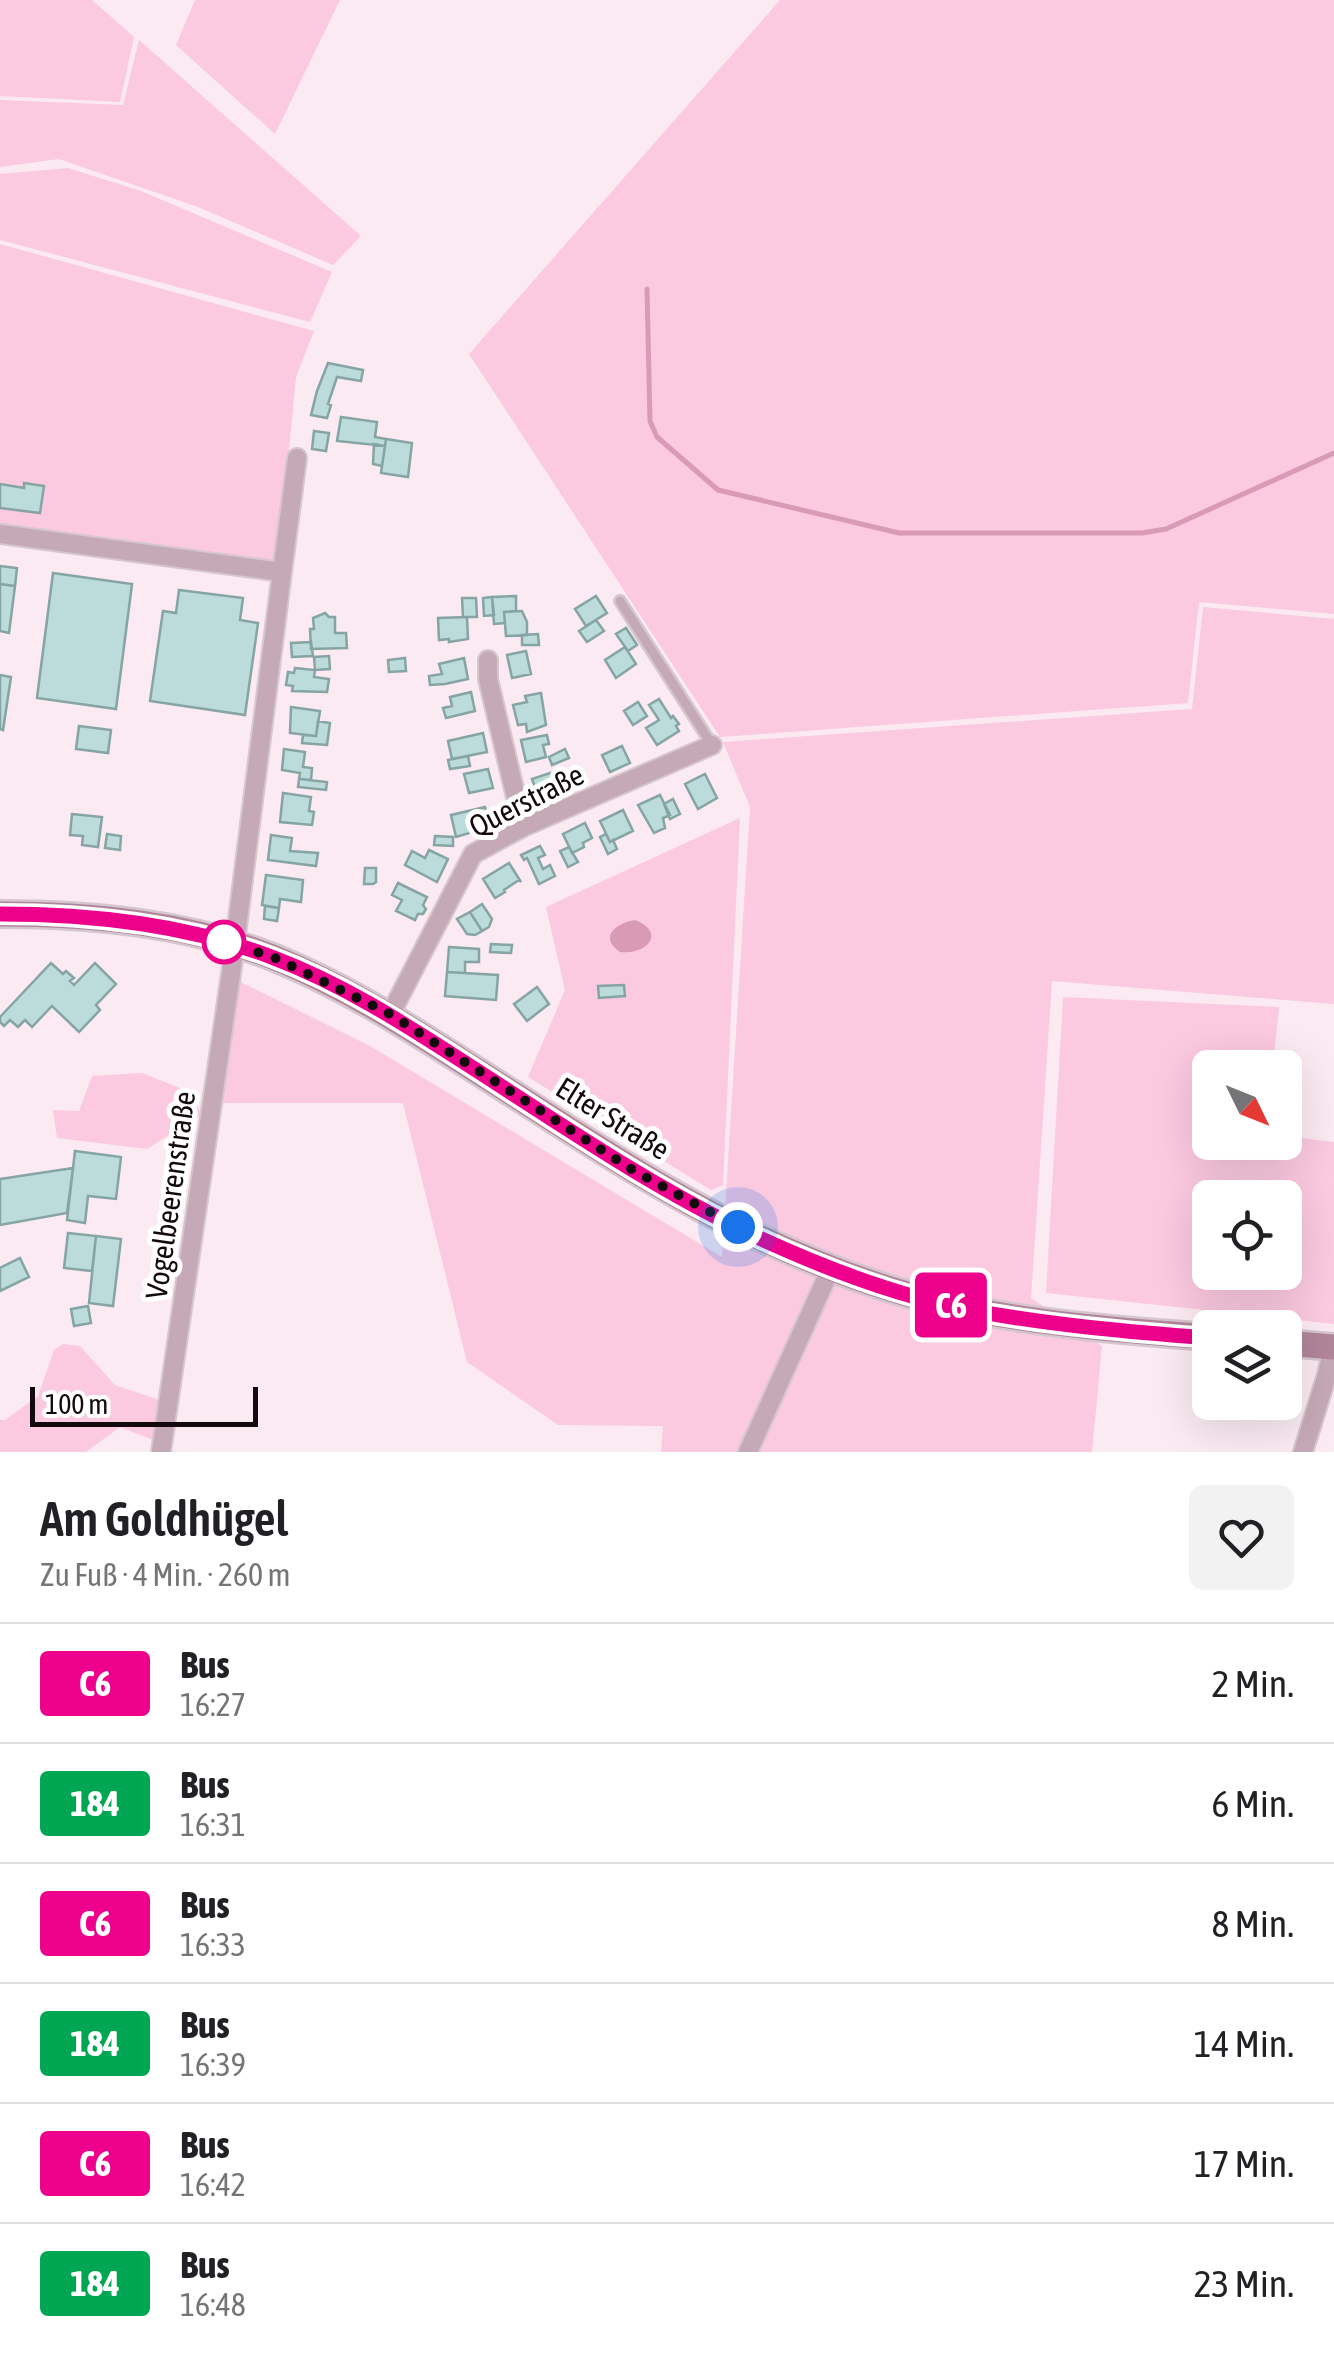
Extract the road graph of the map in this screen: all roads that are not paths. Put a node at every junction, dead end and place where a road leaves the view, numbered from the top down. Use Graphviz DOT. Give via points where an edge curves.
graph roads {
  1 [pos="297,458"];
  2 [pos="0,534"];
  3 [pos="282,572"];
  4 [pos="620,601"];
  5 [pos="488,660"];
  6 [pos="712,745"];
  7 [pos="523,827"];
  8 [pos="0,914"];
  9 [pos="233,945"];
  10 [pos="390,1014"];
  11 [pos="831,1268"];
  12 [pos="1192,1336"];
  13 [pos="1302,1344"];
  14 [pos="1334,1346"];
  15 [pos="161,1452"];
  16 [pos="748,1452"];
  17 [pos="1303,1452"];
  1 -- 3 [label="street, Vogelbeerenstraße"];
  2 -- 3 [label="street"];
  3 -- 9 [label="street, Vogelbeerenstraße"];
  4 -- 6 [label="lane"];
  5 -- 7 [label="street"];
  6 -- 7 [label="street, Querstraße"];
  7 -- 10 [label="street, Querstraße" via="473,854"];
  8 -- 9 [label="main road, Elter Straße" via="95,917"];
  9 -- 10 [label="main road, Elter Straße" via="273,957"];
  9 -- 15 [label="street, Vogelbeerenstraße"];
  10 -- 11 [label="main road, Elter Straße" via="636,1172"];
  11 -- 12 [label="main road, Elter Straße" via="967,1309"];
  11 -- 16 [label="street"];
  13 -- 14 [label="main road"];
  14 -- 17 [label="street"];
}
